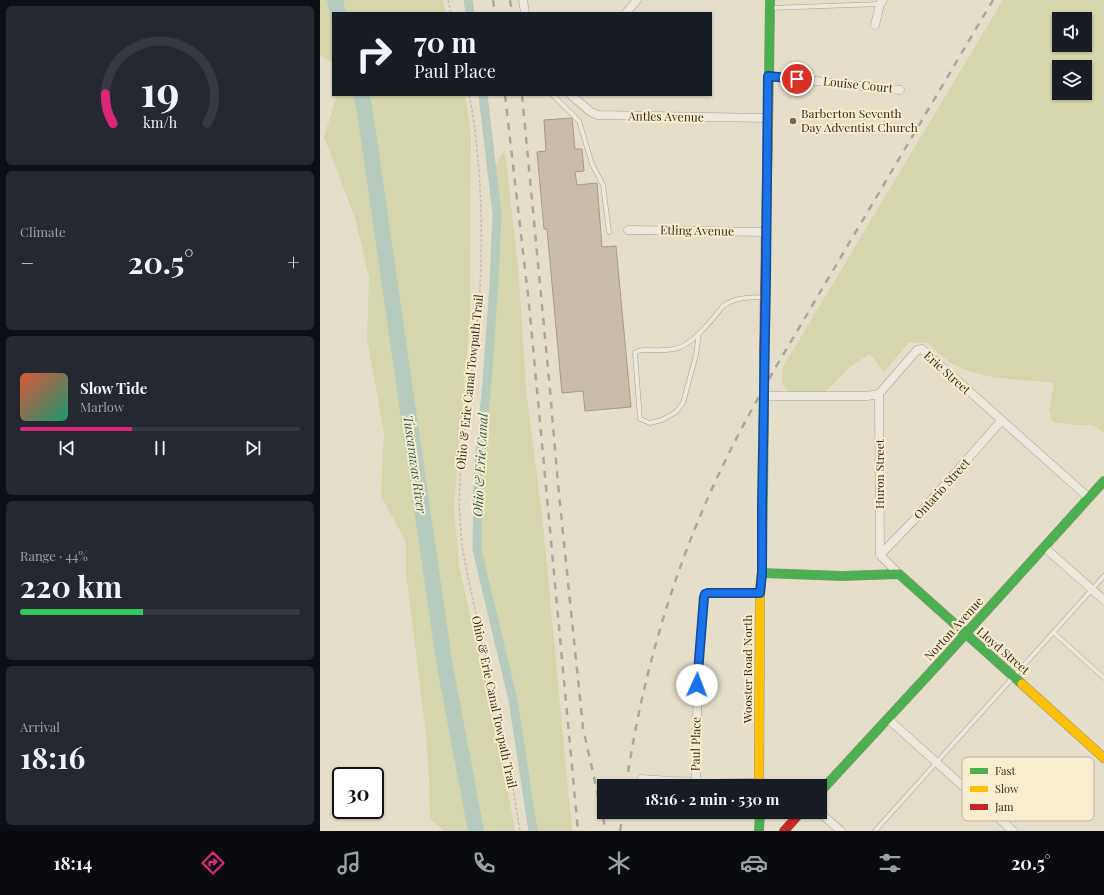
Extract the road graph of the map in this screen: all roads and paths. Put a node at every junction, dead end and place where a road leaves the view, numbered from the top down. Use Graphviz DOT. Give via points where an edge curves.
graph roads {
  1 [pos="448,0"];
  2 [pos="523,0"];
  3 [pos="637,0"];
  4 [pos="882,2"];
  5 [pos="770,4"];
  6 [pos="451,12"];
  7 [pos="525,12"];
  8 [pos="627,12"];
  9 [pos="875,26"];
  10 [pos="768,76"];
  11 [pos="900,90"];
  12 [pos="469,96"];
  13 [pos="554,96"];
  14 [pos="572,96"];
  15 [pos="768,118"];
  16 [pos="628,230"];
  17 [pos="609,232"];
  18 [pos="766,232"];
  19 [pos="766,297"];
  20 [pos="699,333"];
  21 [pos="879,394"];
  22 [pos="767,396"];
  23 [pos="1002,421"];
  24 [pos="1104,481"];
  25 [pos="1089,498"];
  26 [pos="1044,547"];
  27 [pos="880,555"];
  28 [pos="762,573"];
  29 [pos="899,574"];
  30 [pos="1104,576"];
  31 [pos="1092,589"];
  32 [pos="760,593"];
  33 [pos="1104,600"];
  34 [pos="1053,632"];
  35 [pos="966,634"];
  36 [pos="1014,676"];
  37 [pos="1104,678"];
  38 [pos="888,720"];
  39 [pos="1104,758"];
  40 [pos="937,762"];
  41 [pos="696,779"];
  42 [pos="759,779"];
  43 [pos="827,785"];
  44 [pos="962,785"];
  45 [pos="760,819"];
  46 [pos="795,819"];
  47 [pos="827,819"];
  48 [pos="1002,821"];
  49 [pos="520,831"];
  50 [pos="759,831"];
  51 [pos="784,831"];
  52 [pos="841,831"];
  53 [pos="875,831"];
  54 [pos="1013,831"];
  1 -- 6 [label="path"];
  2 -- 7 [label="street"];
  3 -- 8 [label="street"];
  4 -- 5 [label="lane"];
  4 -- 9 [label="street"];
  5 -- 10 [label="main road, Wooster Road North"];
  10 -- 11 [label="street, Louise Court"];
  10 -- 15 [label="main road, Wooster Road North"];
  12 -- 49 [label="path, Ohio & Erie Canal Towpath Trail" via="479,177 480,255 477,314 459,483 460,526 466,572"];
  13 -- 17 [label="lane" via="579,121 592,164 603,185"];
  14 -- 15 [label="street, Antles Avenue" via="598,115"];
  15 -- 18 [label="main road, Wooster Road North"];
  16 -- 18 [label="street, Etling Avenue"];
  18 -- 19 [label="main road, Wooster Road North"];
  19 -- 20 [label="lane" via="736,299 729,302"];
  19 -- 22 [label="main road, Wooster Road North, bridge" via="764,356"];
  20 -- 20 [label="lane" via="689,342 673,350 643,350 635,353 640,419 650,423 662,420 676,412 683,403"];
  21 -- 22 [label="street"];
  21 -- 23 [label="street, Erie Street" via="917,350 922,349"];
  21 -- 27 [label="street, Huron Street"];
  22 -- 28 [label="main road, Wooster Road North, bridge" via="764,407"];
  23 -- 25 [label="street, Erie Street"];
  23 -- 27 [label="street, Ontario Street"];
  24 -- 25 [label="main road, Norton Avenue"];
  25 -- 26 [label="main road, Norton Avenue"];
  26 -- 31 [label="street"];
  26 -- 35 [label="main road, Norton Avenue"];
  27 -- 29 [label="street"];
  28 -- 29 [label="main road" via="842,576"];
  28 -- 32 [label="main road, Wooster Road North"];
  29 -- 35 [label="main road, Lloyd Street"];
  30 -- 31 [label="lane"];
  31 -- 33 [label="street"];
  31 -- 34 [label="lane"];
  32 -- 41 [label="street, Paul Place" via="705,594 698,671"];
  32 -- 42 [label="main road, Wooster Road North"];
  34 -- 36 [label="lane"];
  34 -- 37 [label="lane"];
  35 -- 36 [label="main road, Lloyd Street"];
  35 -- 38 [label="main road, Norton Avenue"];
  36 -- 39 [label="main road, Lloyd Street"];
  36 -- 40 [label="lane"];
  38 -- 40 [label="street"];
  38 -- 43 [label="main road, Norton Avenue"];
  40 -- 44 [label="street"];
  40 -- 53 [label="lane"];
  45 -- 50 [label="main road"];
  46 -- 51 [label="main road"];
  47 -- 52 [label="street"];
  48 -- 54 [label="street"];
}
